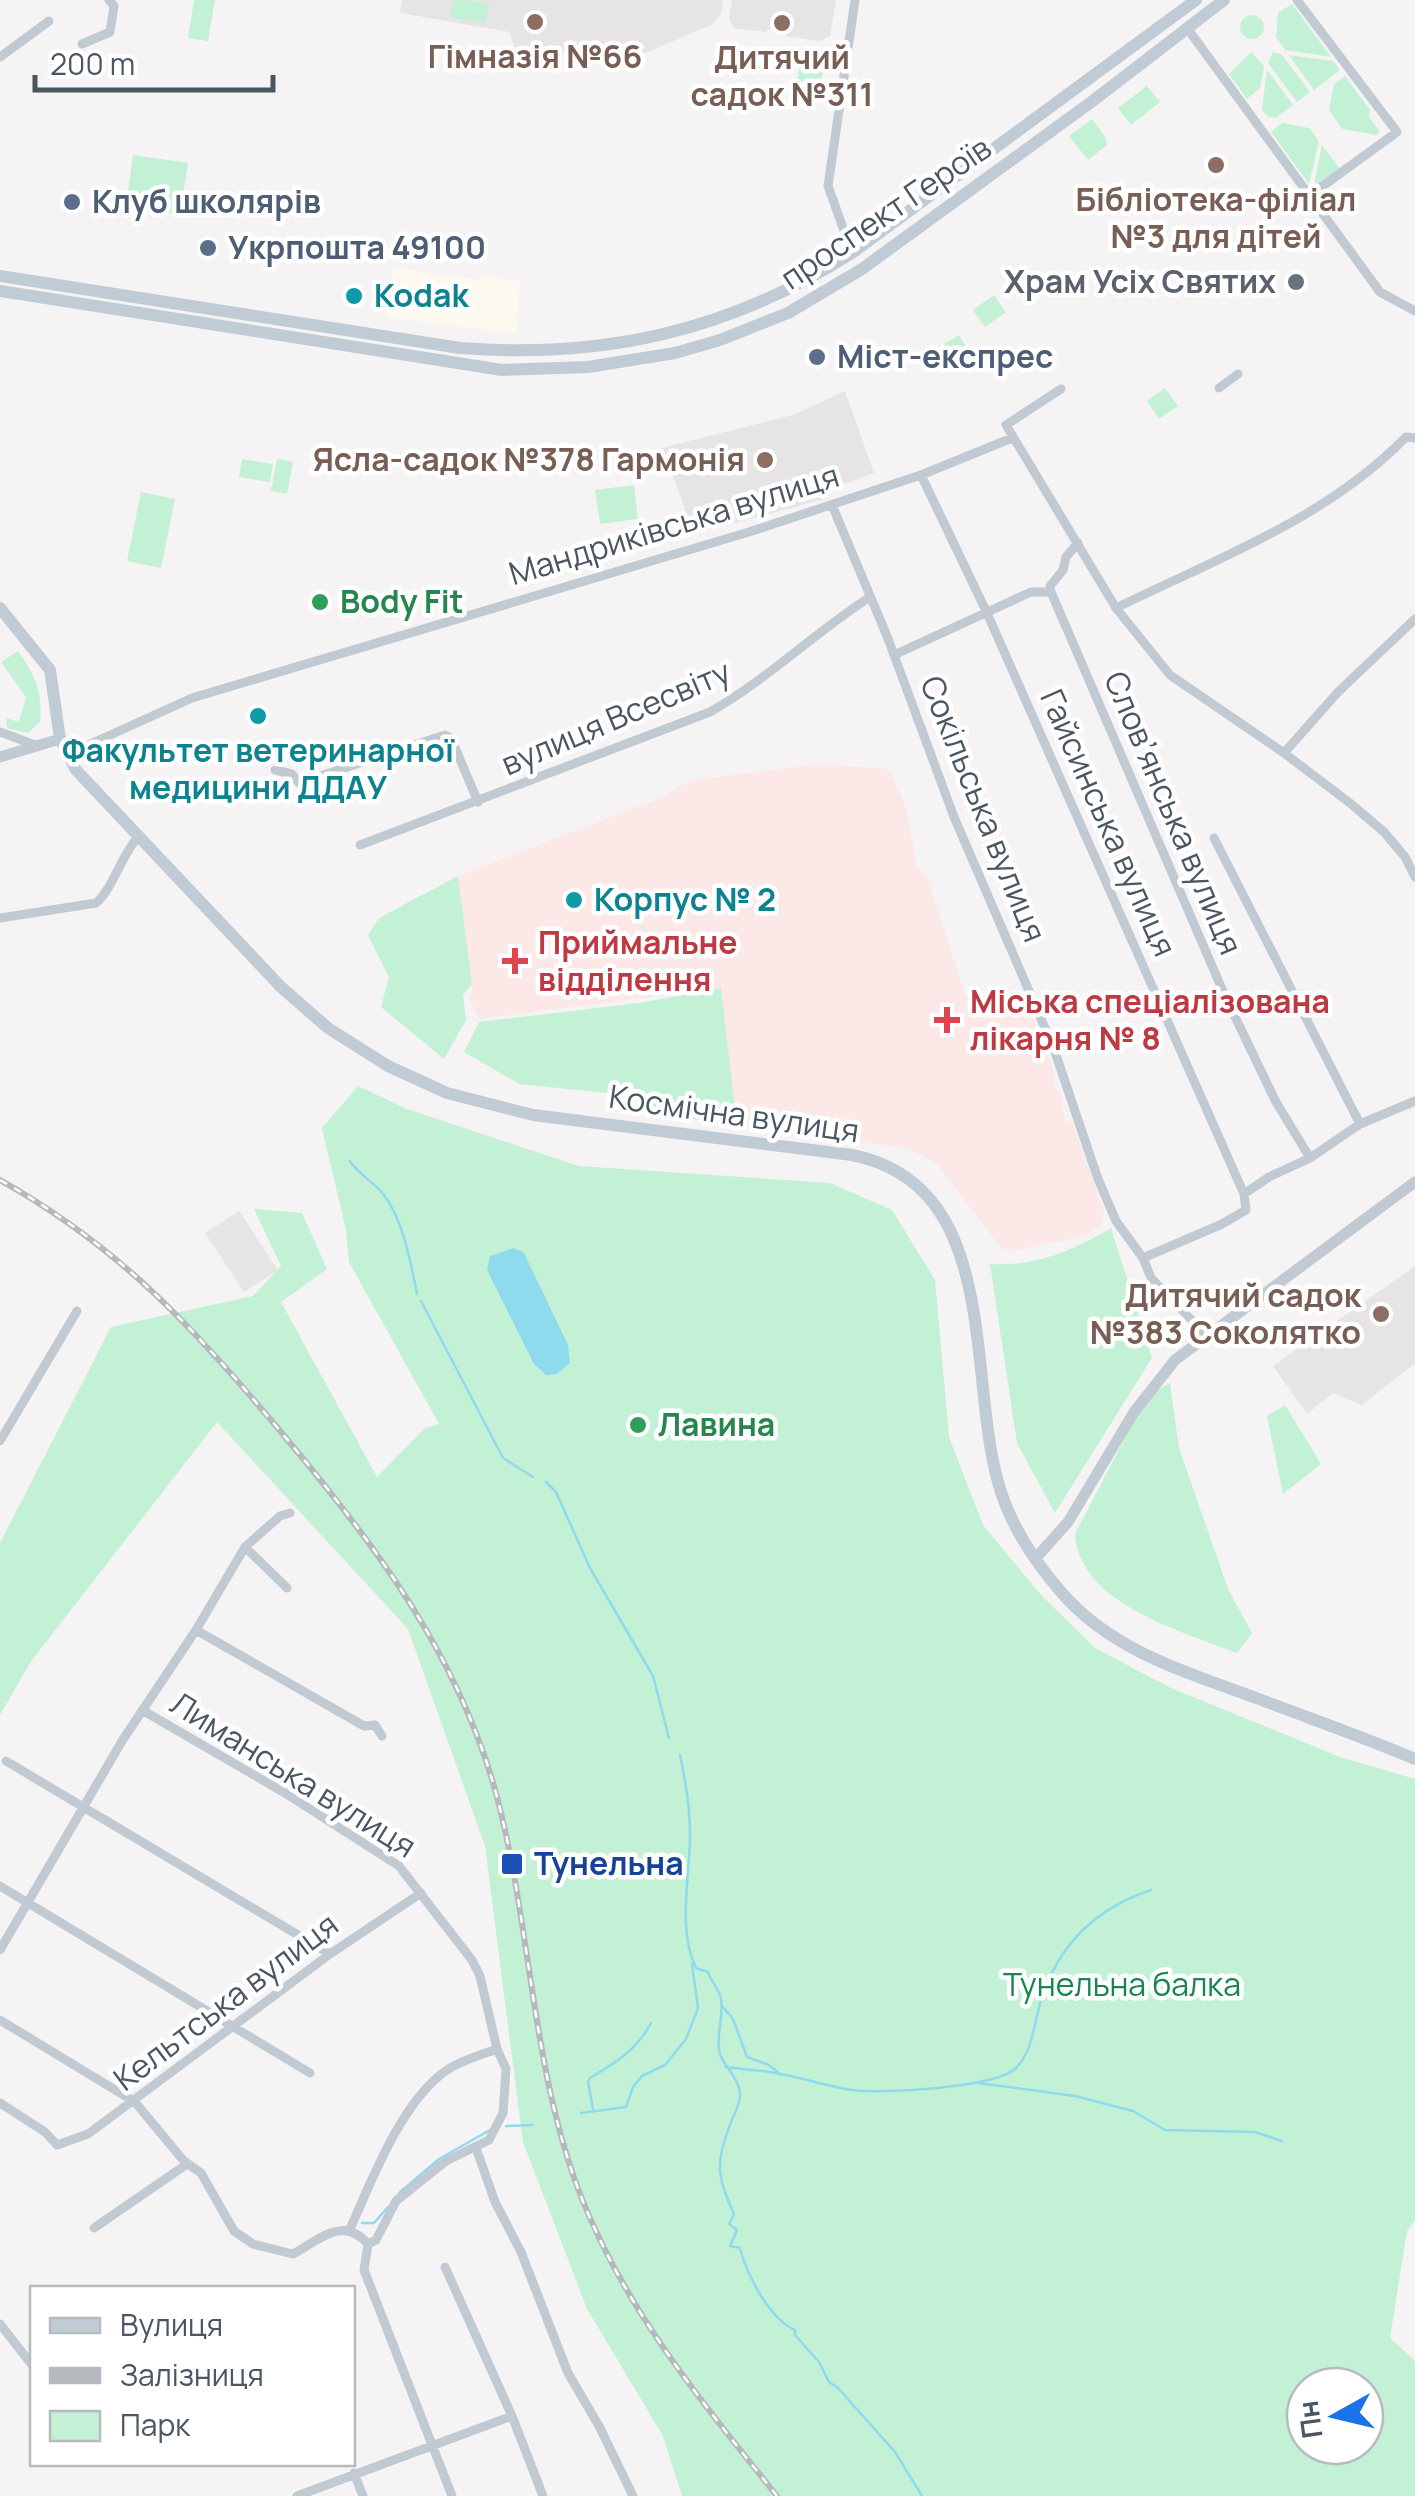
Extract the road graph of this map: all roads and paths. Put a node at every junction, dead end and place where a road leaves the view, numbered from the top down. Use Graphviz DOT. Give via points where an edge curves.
graph roads {
  1 [pos="110,0"];
  2 [pos="855,0"];
  3 [pos="1167,0"];
  4 [pos="1196,0"];
  5 [pos="1224,0"];
  6 [pos="1297,0"];
  7 [pos="1178,15"];
  8 [pos="50,21"];
  9 [pos="1187,28"];
  10 [pos="82,44"];
  11 [pos="0,57"];
  12 [pos="1310,196"];
  13 [pos="852,254"];
  14 [pos="0,276"];
  15 [pos="0,292"];
  16 [pos="176,304"];
  17 [pos="1415,311"];
  18 [pos="174,320"];
  19 [pos="1238,374"];
  20 [pos="1219,388"];
  21 [pos="1060,389"];
  22 [pos="1012,438"];
  23 [pos="1415,438"];
  24 [pos="921,475"];
  25 [pos="832,505"];
  26 [pos="1078,543"];
  27 [pos="1051,592"];
  28 [pos="870,597"];
  29 [pos="0,608"];
  30 [pos="1116,608"];
  31 [pos="987,613"];
  32 [pos="1415,619"];
  33 [pos="894,655"];
  34 [pos="0,732"];
  35 [pos="60,739"];
  36 [pos="35,745"];
  37 [pos="1284,753"];
  38 [pos="66,755"];
  39 [pos="0,757"];
  40 [pos="275,770"];
  41 [pos="478,802"];
  42 [pos="138,837"];
  43 [pos="1214,838"];
  44 [pos="360,845"];
  45 [pos="1415,850"];
  46 [pos="1405,857"];
  47 [pos="1415,877"];
  48 [pos="0,918"];
  49 [pos="1415,1100"];
  50 [pos="1360,1124"];
  51 [pos="1310,1158"];
  52 [pos="1415,1182"];
  53 [pos="1244,1194"];
  54 [pos="1142,1258"];
  55 [pos="77,1311"];
  56 [pos="1206,1335"];
  57 [pos="0,1442"];
  58 [pos="290,1513"];
  59 [pos="244,1548"];
  60 [pos="1035,1559"];
  61 [pos="286,1588"];
  62 [pos="196,1630"];
  63 [pos="142,1710"];
  64 [pos="382,1736"];
  65 [pos="1415,1759"];
  66 [pos="6,1761"];
  67 [pos="84,1807"];
  68 [pos="0,1886"];
  69 [pos="421,1893"];
  70 [pos="27,1903"];
  71 [pos="0,1950"];
  72 [pos="330,1954"];
  73 [pos="0,2020"];
  74 [pos="233,2026"];
  75 [pos="497,2049"];
  76 [pos="310,2073"];
  77 [pos="135,2102"];
  78 [pos="0,2104"];
  79 [pos="476,2148"];
  80 [pos="186,2164"];
  81 [pos="94,2228"];
  82 [pos="350,2229"];
  83 [pos="368,2244"];
  84 [pos="445,2267"];
  85 [pos="0,2324"];
  86 [pos="30,2362"];
  87 [pos="512,2416"];
  88 [pos="434,2444"];
  89 [pos="354,2473"];
  90 [pos="296,2496"];
  91 [pos="363,2496"];
  92 [pos="452,2496"];
  93 [pos="543,2496"];
  94 [pos="633,2496"];
  1 -- 10 [label="street" via="110,32"];
  2 -- 13 [label="street" via="828,186"];
  3 -- 7 [label="main road"];
  4 -- 7 [label="main road, проспект Героїв"];
  5 -- 9 [label="main road, проспект Героїв"];
  6 -- 12 [label="street" via="1397,132"];
  7 -- 9 [label="main road"];
  7 -- 13 [label="main road, проспект Героїв"];
  8 -- 11 [label="street"];
  9 -- 12 [label="street"];
  9 -- 18 [label="main road, проспект Героїв" via="862,270 788,313 692,348 588,367 502,370"];
  12 -- 17 [label="street" via="1380,292"];
  13 -- 16 [label="main road, проспект Героїв" via="714,322 551,351 460,348"];
  14 -- 16 [label="main road, проспект Героїв"];
  15 -- 18 [label="main road, проспект Героїв"];
  16 -- 18 [label="main road"];
  19 -- 20 [label="street"];
  21 -- 22 [label="street" via="1006,425"];
  22 -- 24 [label="street, Мандриківська вулиця"];
  22 -- 26 [label="street"];
  23 -- 30 [label="street" via="1406,437 1313,512"];
  24 -- 25 [label="street, Мандриківська вулиця"];
  24 -- 31 [label="street, Гайсинська вулиця"];
  25 -- 28 [label="street, Сокільська вулиця"];
  25 -- 38 [label="street, Мандриківська вулиця" via="192,698"];
  26 -- 27 [label="street"];
  26 -- 30 [label="street"];
  27 -- 31 [label="street" via="1032,592"];
  27 -- 51 [label="street, Словʼянська вулиця" via="1225,996"];
  28 -- 33 [label="street, Сокільська вулиця"];
  28 -- 41 [label="street, вулиця Всесвіту" via="710,712"];
  29 -- 35 [label="main road, Космічна вулиця" via="50,670"];
  30 -- 37 [label="street" via="1170,675"];
  31 -- 33 [label="street"];
  31 -- 53 [label="street, Гайсинська вулиця"];
  32 -- 37 [label="street"];
  33 -- 54 [label="street, Сокільська вулиця" via="954,817 1054,1049 1098,1179"];
  34 -- 36 [label="street"];
  35 -- 36 [label="street"];
  35 -- 38 [label="main road, Космічна вулиця"];
  36 -- 39 [label="street"];
  37 -- 46 [label="street" via="1384,832"];
  38 -- 42 [label="main road, Космічна вулиця"];
  40 -- 41 [label="street" via="299,782 445,735"];
  41 -- 44 [label="street, вулиця Всесвіту"];
  42 -- 48 [label="street" via="96,902"];
  42 -- 60 [label="main road, Космічна вулиця" via="317,1020 376,1060 440,1090 533,1115 852,1155 910,1180 938,1209 960,1253 998,1485"];
  43 -- 50 [label="street"];
  45 -- 46 [label="street"];
  46 -- 47 [label="street"];
  49 -- 50 [label="street"];
  50 -- 51 [label="street"];
  51 -- 53 [label="street"];
  52 -- 56 [label="street"];
  53 -- 54 [label="street" via="1246,1210"];
  54 -- 56 [label="street, Сокільська вулиця" via="1167,1298"];
  55 -- 57 [label="street"];
  56 -- 60 [label="street" via="1153,1385 1068,1522"];
  58 -- 59 [label="street"];
  59 -- 61 [label="street"];
  59 -- 62 [label="street"];
  60 -- 65 [label="main road, Космічна вулиця" via="1078,1609 1140,1653"];
  62 -- 63 [label="street"];
  62 -- 64 [label="street" via="364,1726 374,1725"];
  63 -- 67 [label="street"];
  63 -- 69 [label="street, Лиманська вулиця" via="362,1841 399,1866"];
  66 -- 67 [label="street"];
  67 -- 70 [label="street"];
  67 -- 72 [label="street"];
  68 -- 70 [label="street"];
  69 -- 72 [label="street, Кельтська вулиця"];
  69 -- 75 [label="street, Лиманська вулиця" via="480,1976"];
  70 -- 71 [label="street"];
  70 -- 74 [label="street"];
  72 -- 74 [label="street, Кельтська вулиця"];
  73 -- 77 [label="street"];
  74 -- 76 [label="street"];
  74 -- 77 [label="street, Кельтська вулиця"];
  75 -- 79 [label="street, Лиманська вулиця" via="506,2070 503,2113 489,2140"];
  75 -- 82 [label="street" via="446,2070 418,2100 384,2152"];
  77 -- 78 [label="street, Кельтська вулиця" via="88,2134 57,2145"];
  77 -- 80 [label="street"];
  79 -- 83 [label="street" via="413,2186"];
  79 -- 94 [label="street" via="563,2360"];
  80 -- 81 [label="street"];
  80 -- 82 [label="street" via="201,2173 227,2224 253,2244 293,2254 322,2235"];
  82 -- 83 [label="street"];
  83 -- 88 [label="street" via="366,2278"];
  84 -- 87 [label="street"];
  85 -- 86 [label="street"];
  87 -- 88 [label="street"];
  87 -- 93 [label="street"];
  88 -- 89 [label="street"];
  88 -- 92 [label="street"];
  89 -- 90 [label="street"];
  89 -- 91 [label="street"];
}
